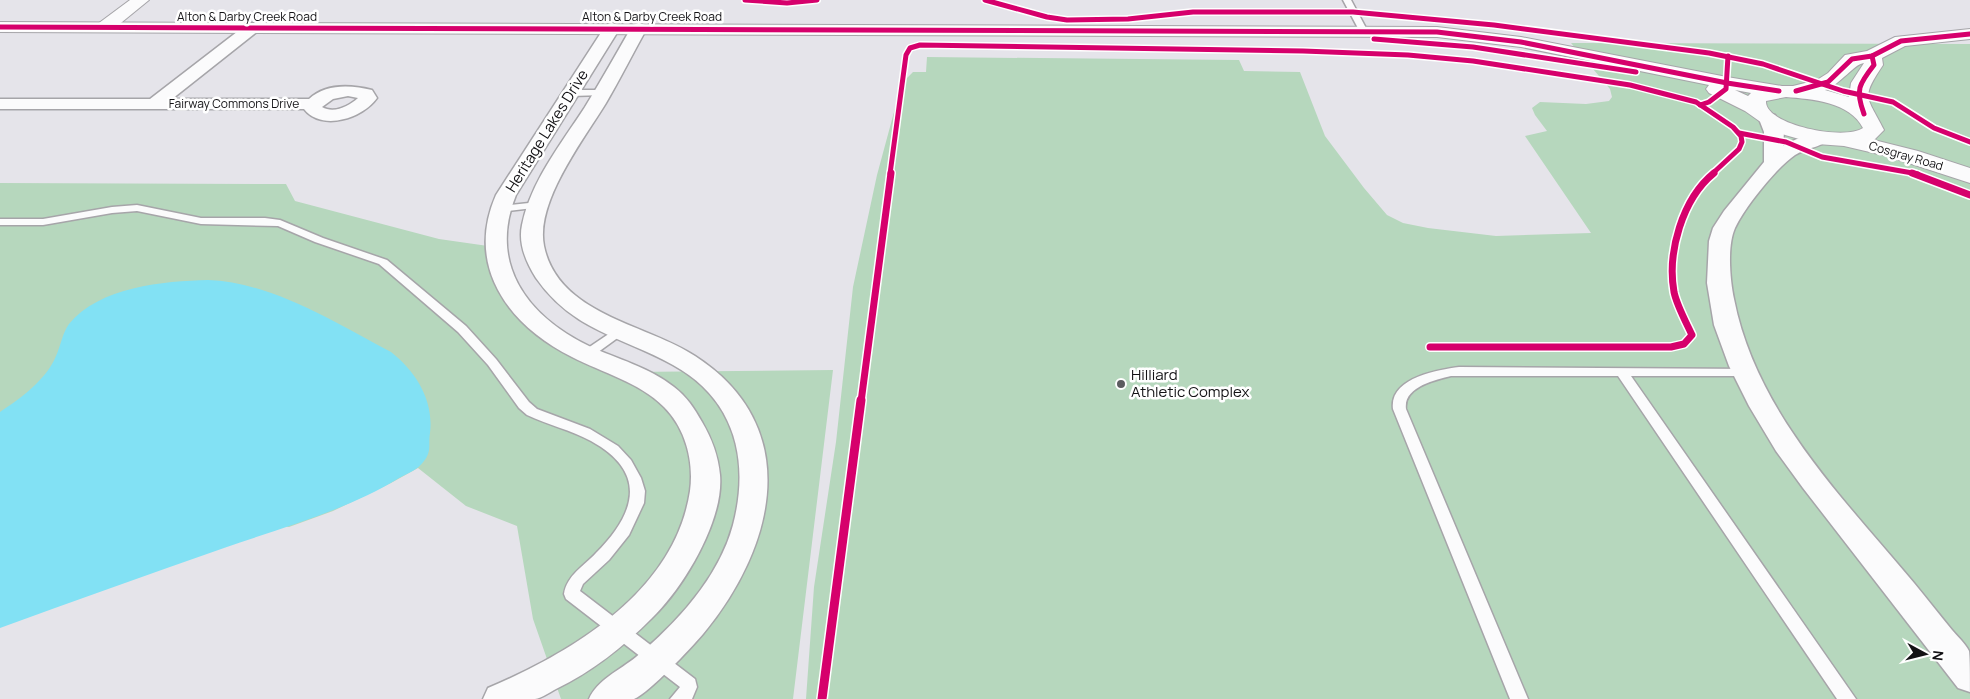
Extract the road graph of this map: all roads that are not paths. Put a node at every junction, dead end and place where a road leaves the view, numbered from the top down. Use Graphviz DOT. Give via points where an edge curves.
graph roads {
  1 [pos="142,0"];
  2 [pos="1347,0"];
  3 [pos="0,27"];
  4 [pos="105,28"];
  5 [pos="252,28"];
  6 [pos="612,28"];
  7 [pos="639,28"];
  8 [pos="1161,30"];
  9 [pos="1363,30"];
  10 [pos="1970,34"];
  11 [pos="1872,56"];
  12 [pos="1787,91"];
  13 [pos="570,93"];
  14 [pos="602,93"];
  15 [pos="0,104"];
  16 [pos="154,104"];
  17 [pos="314,104"];
  18 [pos="1763,115"];
  19 [pos="1869,118"];
  20 [pos="1832,139"];
  21 [pos="1773,161"];
  22 [pos="1970,163"];
  23 [pos="1970,176"];
  24 [pos="538,205"];
  25 [pos="500,209"];
  26 [pos="0,222"];
  27 [pos="619,331"];
  28 [pos="586,355"];
  29 [pos="1622,372"];
  30 [pos="1745,372"];
  31 [pos="618,630"];
  32 [pos="656,658"];
  33 [pos="1970,677"];
  34 [pos="500,699"];
  35 [pos="606,699"];
  36 [pos="679,699"];
  37 [pos="1519,699"];
  38 [pos="1847,699"];
  1 -- 4 [label="main road"];
  2 -- 9 [label="lane"];
  3 -- 4 [label="main road"];
  4 -- 5 [label="main road, Alton & Darby Creek Road"];
  5 -- 6 [label="main road, Alton & Darby Creek Road"];
  5 -- 16 [label="street, Fairway Commons Drive"];
  6 -- 7 [label="main road, Alton & Darby Creek Road"];
  6 -- 13 [label="street, Heritage Lakes Drive"];
  7 -- 8 [label="main road, Alton & Darby Creek Road"];
  7 -- 14 [label="street, Heritage Lakes Drive"];
  8 -- 9 [label="main road, Alton & Darby Creek Road"];
  8 -- 18 [label="main road, Alton & Darby Creek Road" via="1394,40 1474,47 1686,82 1728,94"];
  9 -- 12 [label="main road, Alton & Darby Creek Road" via="1437,32 1522,42 1727,83"];
  10 -- 11 [label="main road, Alton & Darby Creek Road" via="1901,41"];
  11 -- 12 [label="main road, Alton & Darby Creek Road" via="1852,59 1836,78 1821,86"];
  11 -- 19 [label="main road" via="1874,64 1860,84 1857,97"];
  12 -- 18 [label="main road" via="1757,97 1755,103"];
  12 -- 19 [label="main road, Cosgray Road" via="1834,99"];
  13 -- 14 [label="lane"];
  13 -- 25 [label="street, Heritage Lakes Drive" via="514,180"];
  14 -- 24 [label="street, Heritage Lakes Drive" via="546,185"];
  15 -- 16 [label="street, Fairway Commons Drive"];
  16 -- 17 [label="street, Fairway Commons Drive"];
  18 -- 20 [label="main road, Cosgray Road" via="1802,134"];
  18 -- 21 [label="street" via="1774,132"];
  19 -- 20 [label="main road" via="1874,130 1869,136"];
  19 -- 22 [label="main road, Cosgray Road" via="1891,135"];
  20 -- 21 [label="street" via="1796,146"];
  20 -- 23 [label="main road, Cosgray Road" via="1886,148"];
  21 -- 30 [label="street" via="1733,213 1720,239 1719,290 1729,333"];
  24 -- 25 [label="lane"];
  24 -- 27 [label="street, Heritage Lakes Drive" via="532,243 546,276 567,301"];
  25 -- 28 [label="street, Heritage Lakes Drive" via="494,240 507,287 533,320"];
  26 -- 31 [label="lane" via="43,222 137,208 200,221 274,221 383,262 462,329 532,412 591,435 616,452 626,465 638,495 632,515 619,537 572,589 575,597"];
  27 -- 28 [label="lane"];
  27 -- 32 [label="street, Heritage Lakes Drive" via="685,361 716,384 741,416 753,453 754,499 743,543 720,588"];
  28 -- 31 [label="street, Heritage Lakes Drive" via="639,376 665,394 692,425 705,461 705,496 692,537 664,583"];
  29 -- 30 [label="lane"];
  29 -- 37 [label="lane" via="1459,371 1437,374 1405,391 1399,404 1402,419"];
  29 -- 38 [label="lane"];
  30 -- 33 [label="street" via="1775,425 1822,492"];
  31 -- 32 [label="lane"];
  31 -- 34 [label="street, Heritage Lakes Drive" via="593,650"];
  32 -- 35 [label="street, Heritage Lakes Drive"];
  32 -- 36 [label="lane" via="689,684 685,696"];
}
